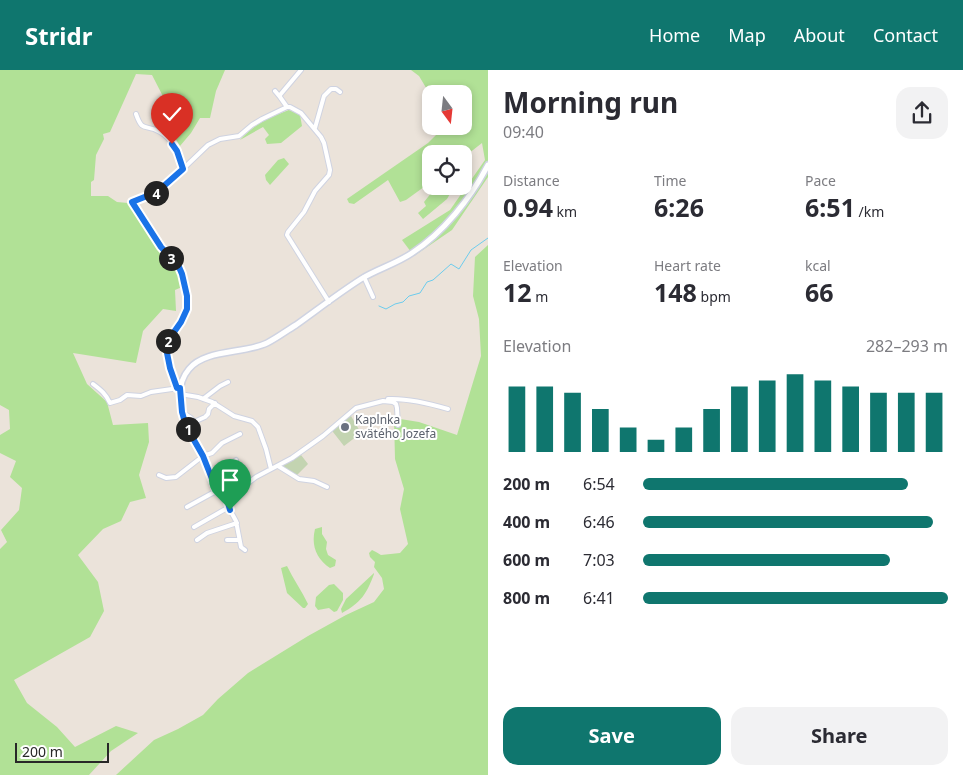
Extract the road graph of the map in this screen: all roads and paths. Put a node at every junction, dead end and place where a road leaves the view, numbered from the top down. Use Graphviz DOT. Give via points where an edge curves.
graph roads {
  1 [pos="301,70"];
  2 [pos="275,91"];
  3 [pos="340,92"];
  4 [pos="280,97"];
  5 [pos="287,107"];
  6 [pos="136,114"];
  7 [pos="315,128"];
  8 [pos="488,165"];
  9 [pos="183,169"];
  10 [pos="364,277"];
  11 [pos="374,297"];
  12 [pos="329,302"];
  13 [pos="228,382"];
  14 [pos="93,384"];
  15 [pos="179,390"];
  16 [pos="203,399"];
  17 [pos="383,401"];
  18 [pos="215,403"];
  19 [pos="448,409"];
  20 [pos="182,412"];
  21 [pos="194,422"];
  22 [pos="398,425"];
  23 [pos="186,426"];
  24 [pos="240,434"];
  25 [pos="192,437"];
  26 [pos="203,456"];
  27 [pos="236,460"];
  28 [pos="278,466"];
  29 [pos="271,469"];
  30 [pos="159,475"];
  31 [pos="213,481"];
  32 [pos="327,487"];
  33 [pos="218,490"];
  34 [pos="227,499"];
  35 [pos="186,507"];
  36 [pos="229,507"];
  37 [pos="237,523"];
  38 [pos="194,527"];
  39 [pos="197,540"];
  40 [pos="227,540"];
  41 [pos="238,540"];
  42 [pos="245,550"];
  1 -- 4 [label="street"];
  2 -- 4 [label="street"];
  3 -- 7 [label="street" via="331,89 324,96"];
  4 -- 5 [label="street"];
  5 -- 7 [label="street" via="301,113"];
  5 -- 9 [label="street" via="252,125 239,136 208,145"];
  6 -- 9 [label="street" via="140,125 160,132 172,144"];
  7 -- 12 [label="street" via="324,142 329,175 287,235"];
  8 -- 10 [label="street" via="442,229 411,254"];
  9 -- 15 [label="street" via="157,192 132,202 182,274 187,309 167,342 172,375"];
  10 -- 11 [label="street"];
  10 -- 12 [label="street"];
  12 -- 15 [label="street" via="266,343 215,356 191,366"];
  13 -- 16 [label="street"];
  14 -- 15 [label="street" via="110,403 127,395"];
  15 -- 16 [label="street"];
  15 -- 20 [label="street"];
  16 -- 18 [label="street"];
  17 -- 19 [label="street" via="402,399"];
  17 -- 22 [label="street" via="396,404"];
  17 -- 28 [label="street" via="356,408 323,436"];
  18 -- 21 [label="street" via="205,417"];
  18 -- 29 [label="street" via="258,427"];
  20 -- 21 [label="street"];
  20 -- 23 [label="street"];
  21 -- 23 [label="street"];
  23 -- 25 [label="street"];
  24 -- 26 [label="street"];
  25 -- 26 [label="street"];
  26 -- 30 [label="street" via="176,476 166,478"];
  26 -- 31 [label="street"];
  27 -- 31 [label="street"];
  28 -- 29 [label="street"];
  28 -- 32 [label="street" via="299,479 314,480"];
  29 -- 34 [label="street"];
  31 -- 33 [label="street"];
  33 -- 34 [label="street"];
  33 -- 35 [label="street"];
  34 -- 36 [label="street"];
  36 -- 37 [label="street"];
  36 -- 38 [label="street"];
  37 -- 39 [label="street" via="207,533"];
  37 -- 41 [label="street"];
  40 -- 41 [label="street"];
  41 -- 42 [label="street"];
}
